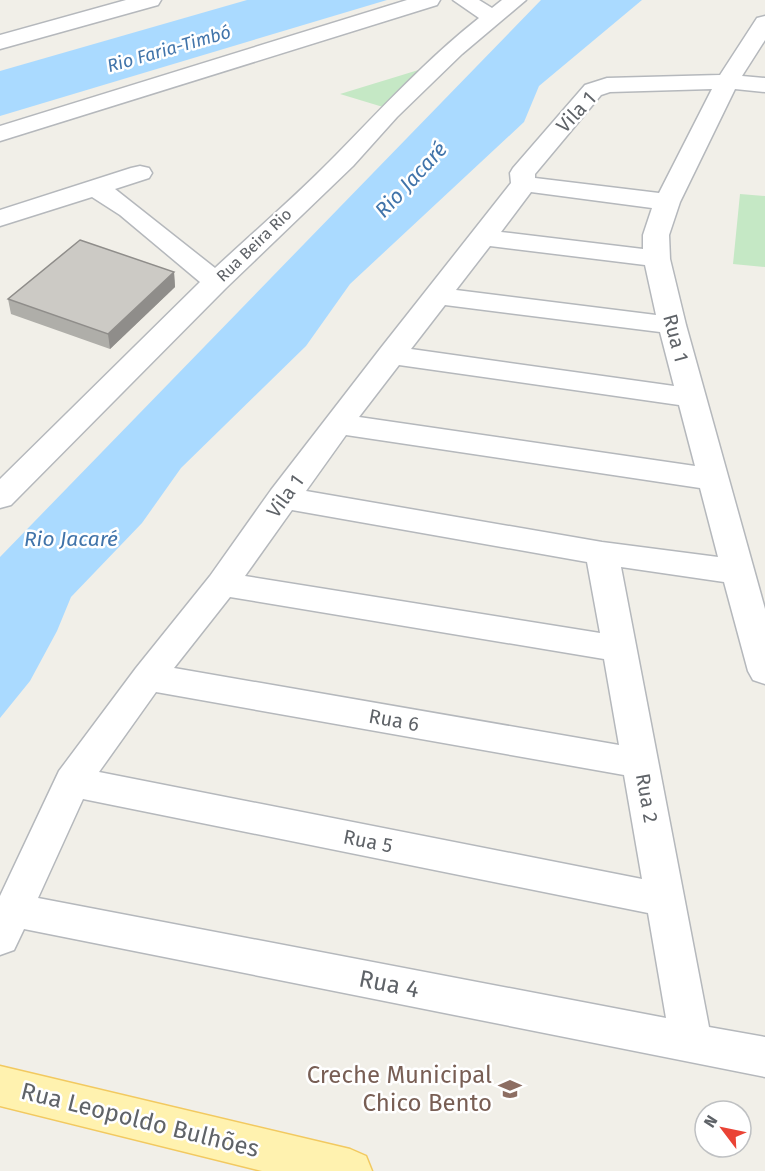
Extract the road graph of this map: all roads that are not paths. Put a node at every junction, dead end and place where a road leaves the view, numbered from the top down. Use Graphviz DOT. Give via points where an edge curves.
graph roads {
  1 [pos="150,0"];
  2 [pos="429,0"];
  3 [pos="464,0"];
  4 [pos="515,0"];
  5 [pos="493,17"];
  6 [pos="765,23"];
  7 [pos="0,42"];
  8 [pos="728,82"];
  9 [pos="765,85"];
  10 [pos="0,134"];
  11 [pos="140,173"];
  12 [pos="524,184"];
  13 [pos="95,187"];
  14 [pos="667,202"];
  15 [pos="0,218"];
  16 [pos="482,237"];
  17 [pos="657,259"];
  18 [pos="216,282"];
  19 [pos="439,296"];
  20 [pos="672,325"];
  21 [pos="390,355"];
  22 [pos="692,398"];
  23 [pos="338,423"];
  24 [pos="712,479"];
  25 [pos="0,497"];
  26 [pos="282,498"];
  27 [pos="602,554"];
  28 [pos="740,572"];
  29 [pos="222,584"];
  30 [pos="619,649"];
  31 [pos="765,672"];
  32 [pos="148,677"];
  33 [pos="640,763"];
  34 [pos="72,782"];
  35 [pos="665,900"];
  36 [pos="7,924"];
  37 [pos="691,1043"];
  38 [pos="765,1057"];
  39 [pos="0,1086"];
  40 [pos="350,1171"];
  1 -- 7 [label="street"];
  2 -- 10 [label="street"];
  3 -- 5 [label="street"];
  4 -- 5 [label="street, Rua Beira Rio"];
  5 -- 18 [label="street, Rua Beira Rio" via="454,49 344,161"];
  6 -- 8 [label="street, Rua 1"];
  8 -- 9 [label="street"];
  8 -- 12 [label="street, Vila 1" via="607,85 593,90 522,173"];
  8 -- 14 [label="street, Rua 1"];
  11 -- 13 [label="street"];
  12 -- 14 [label="street"];
  12 -- 16 [label="street, Vila 1"];
  13 -- 15 [label="street"];
  13 -- 18 [label="street"];
  14 -- 17 [label="street, Rua 1" via="656,235"];
  16 -- 17 [label="street"];
  16 -- 19 [label="street, Vila 1"];
  17 -- 20 [label="street, Rua 1"];
  18 -- 25 [label="street, Rua Beira Rio"];
  19 -- 20 [label="street"];
  19 -- 21 [label="street, Vila 1"];
  20 -- 22 [label="street, Rua 1"];
  21 -- 22 [label="street"];
  21 -- 23 [label="street, Vila 1"];
  22 -- 24 [label="street, Rua 1"];
  23 -- 24 [label="street"];
  23 -- 26 [label="street, Vila 1"];
  24 -- 28 [label="street, Rua 1"];
  26 -- 27 [label="street"];
  26 -- 29 [label="street, Vila 1"];
  27 -- 28 [label="street"];
  27 -- 30 [label="street, Rua 2"];
  28 -- 31 [label="street, Rua 1"];
  29 -- 30 [label="street"];
  29 -- 32 [label="street, Vila 1"];
  30 -- 33 [label="street, Rua 2"];
  32 -- 33 [label="street, Rua 6"];
  32 -- 34 [label="street, Vila 1"];
  33 -- 35 [label="street, Rua 2"];
  34 -- 35 [label="street, Rua 5"];
  34 -- 36 [label="street, Vila 1"];
  35 -- 37 [label="street, Rua 2"];
  36 -- 37 [label="street, Rua 4"];
  37 -- 38 [label="street, Rua 4"];
  39 -- 40 [label="main road, Rua Leopoldo Bulhões"];
}
